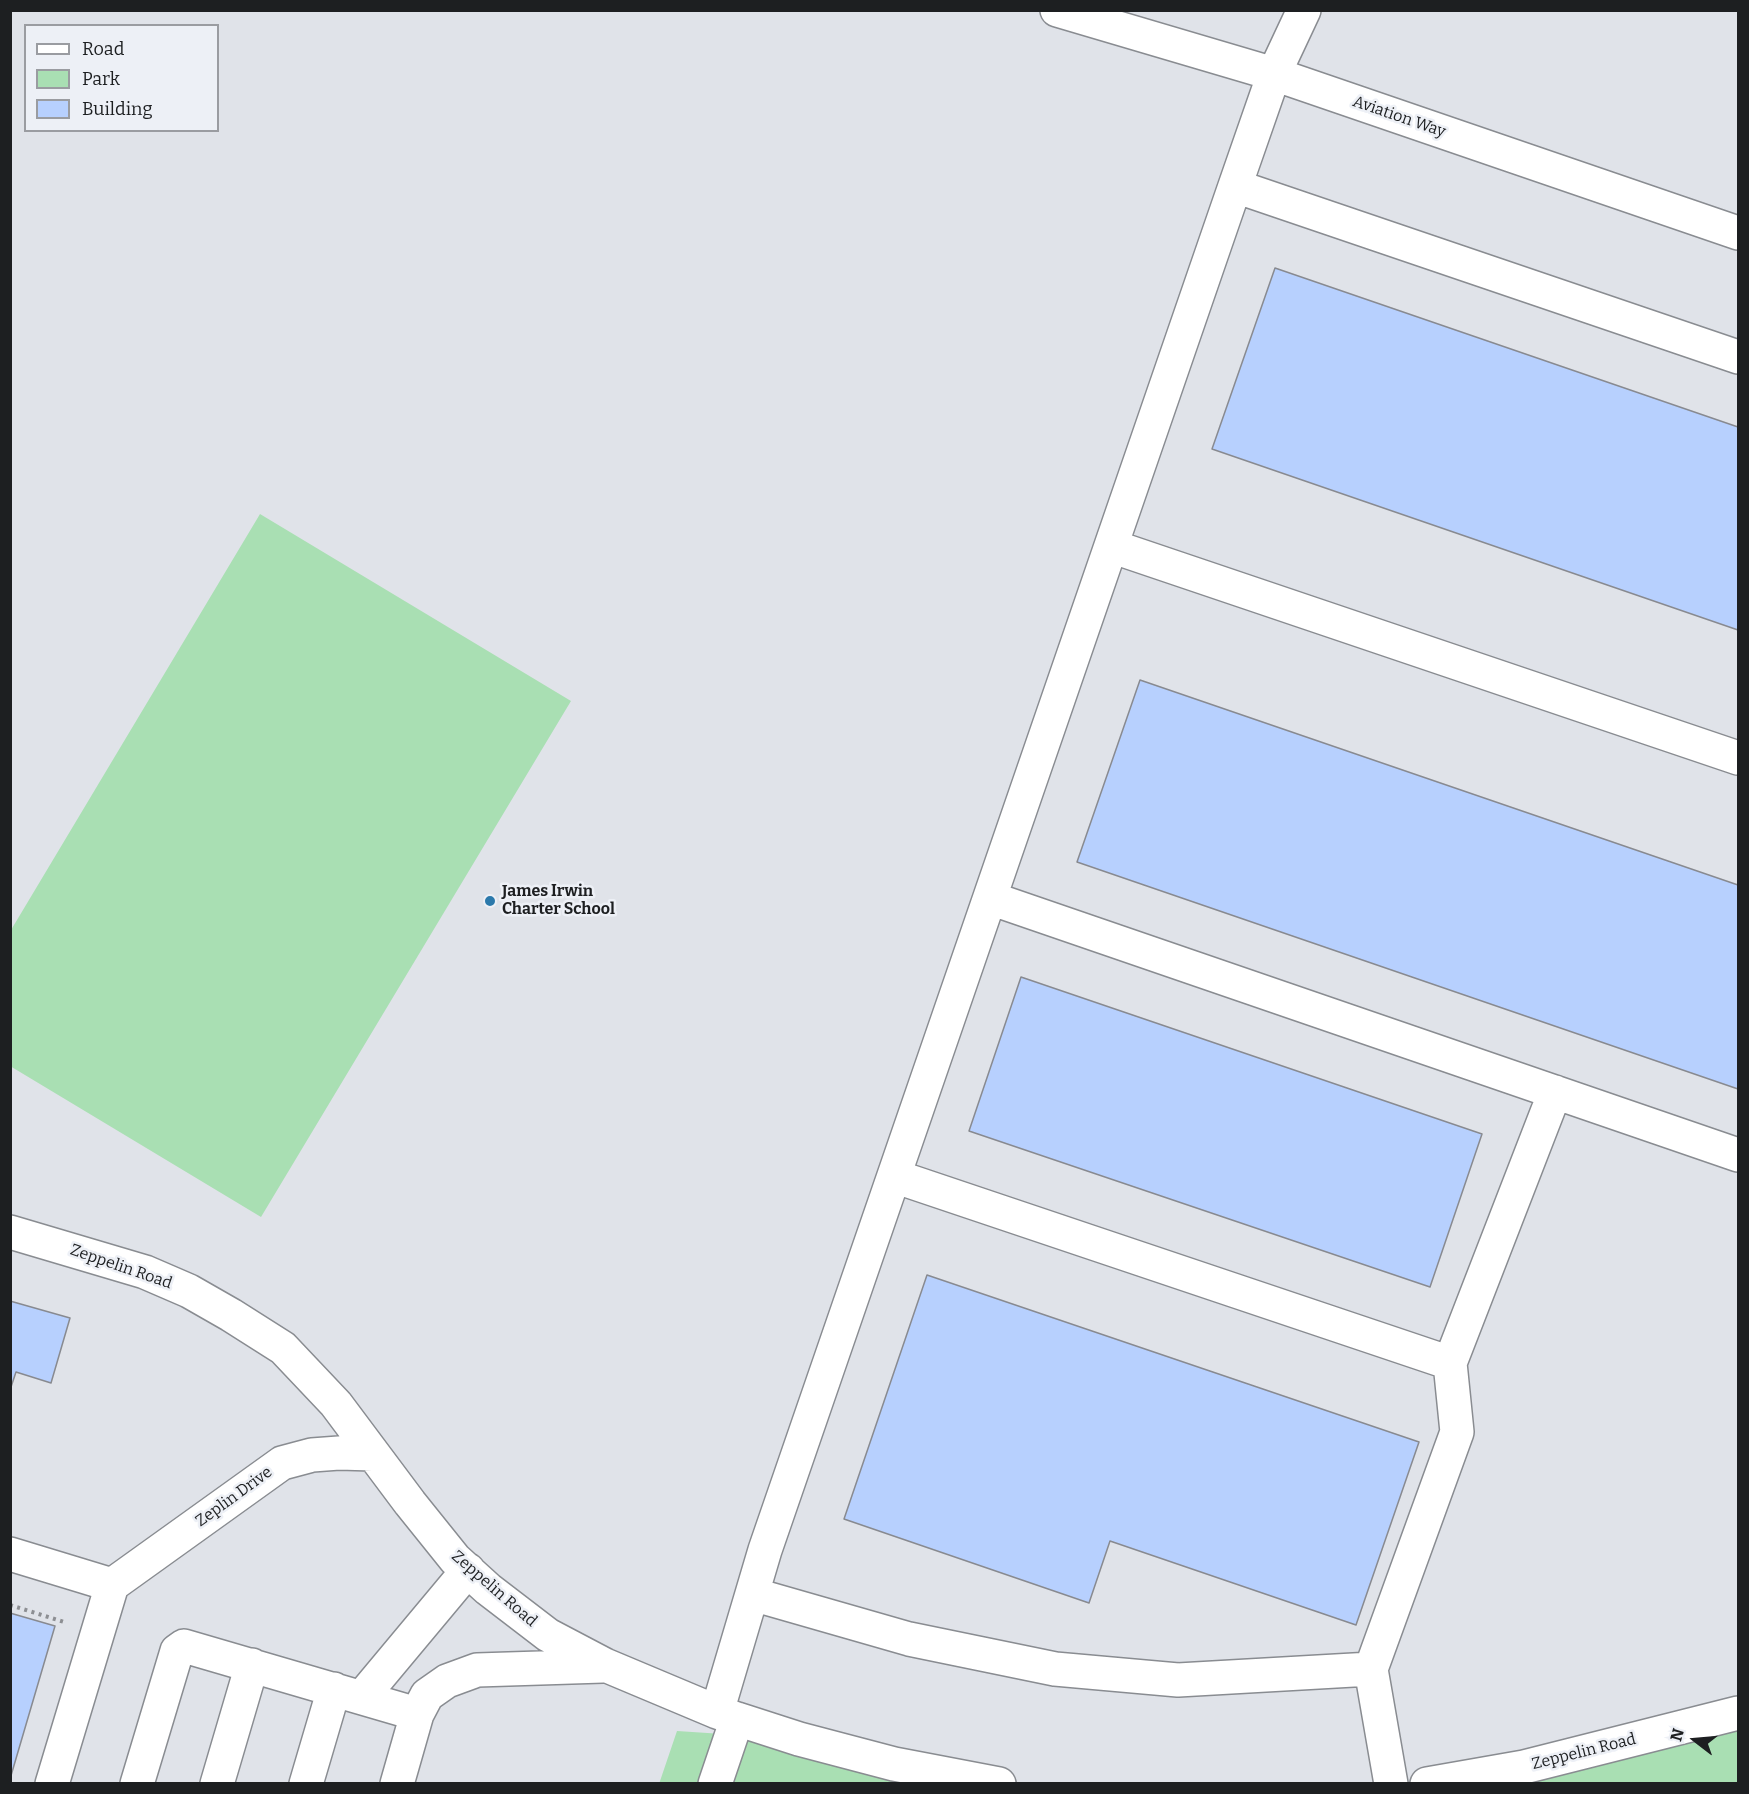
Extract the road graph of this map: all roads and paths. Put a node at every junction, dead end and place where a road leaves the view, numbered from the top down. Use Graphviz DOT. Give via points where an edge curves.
graph roads {
  1 [pos="1057,10"];
  2 [pos="1304,10"];
  3 [pos="1274,74"];
  4 [pos="1235,186"];
  5 [pos="1738,233"];
  6 [pos="1738,357"];
  7 [pos="1111,546"];
  8 [pos="1738,758"];
  9 [pos="990,898"];
  10 [pos="1555,1092"];
  11 [pos="1738,1155"];
  12 [pos="894,1176"];
  13 [pos="10,1232"];
  14 [pos="1450,1363"];
  15 [pos="373,1454"];
  16 [pos="10,1554"];
  17 [pos="468,1570"];
  18 [pos="112,1585"];
  19 [pos="752,1594"];
  20 [pos="10,1605"];
  21 [pos="63,1634"];
  22 [pos="252,1665"];
  23 [pos="605,1665"];
  24 [pos="1371,1669"];
  25 [pos="348,1693"];
  26 [pos="1738,1713"];
  27 [pos="417,1714"];
  28 [pos="727,1715"];
  29 [pos="52,1784"];
  30 [pos="137,1784"];
  31 [pos="217,1784"];
  32 [pos="306,1784"];
  33 [pos="397,1784"];
  34 [pos="715,1784"];
  35 [pos="999,1784"];
  36 [pos="1391,1784"];
  37 [pos="1427,1784"];
  1 -- 3 [label="street, Aviation Way"];
  2 -- 3 [label="street"];
  3 -- 4 [label="street"];
  3 -- 5 [label="street, Aviation Way"];
  4 -- 6 [label="street"];
  4 -- 7 [label="street"];
  7 -- 8 [label="street"];
  7 -- 9 [label="street"];
  9 -- 10 [label="street"];
  9 -- 12 [label="street"];
  10 -- 11 [label="street"];
  10 -- 14 [label="street"];
  12 -- 14 [label="street"];
  12 -- 19 [label="street"];
  13 -- 15 [label="street, Zeppelin Road" via="145,1272 231,1315 283,1348 336,1404"];
  14 -- 24 [label="street" via="1457,1432"];
  15 -- 17 [label="street, Zeppelin Road" via="455,1559"];
  15 -- 18 [label="street, Zeplin Drive" via="312,1455 282,1463"];
  16 -- 18 [label="street"];
  17 -- 23 [label="street, Zeppelin Road" via="548,1635"];
  17 -- 25 [label="street"];
  18 -- 29 [label="street"];
  19 -- 24 [label="street" via="909,1639 1055,1669 1178,1680"];
  19 -- 28 [label="street"];
  20 -- 21 [label="path" via="66,1622"];
  22 -- 25 [label="street"];
  22 -- 30 [label="street" via="184,1646 177,1651"];
  22 -- 31 [label="street"];
  23 -- 27 [label="street" via="477,1670 447,1681 427,1695"];
  23 -- 28 [label="street, Zeppelin Road"];
  24 -- 36 [label="street"];
  25 -- 27 [label="street"];
  25 -- 32 [label="street"];
  26 -- 37 [label="street, Zeppelin Road" via="1524,1767"];
  27 -- 33 [label="street"];
  28 -- 34 [label="street"];
  28 -- 35 [label="street, Zeppelin Road" via="894,1764"];
}
